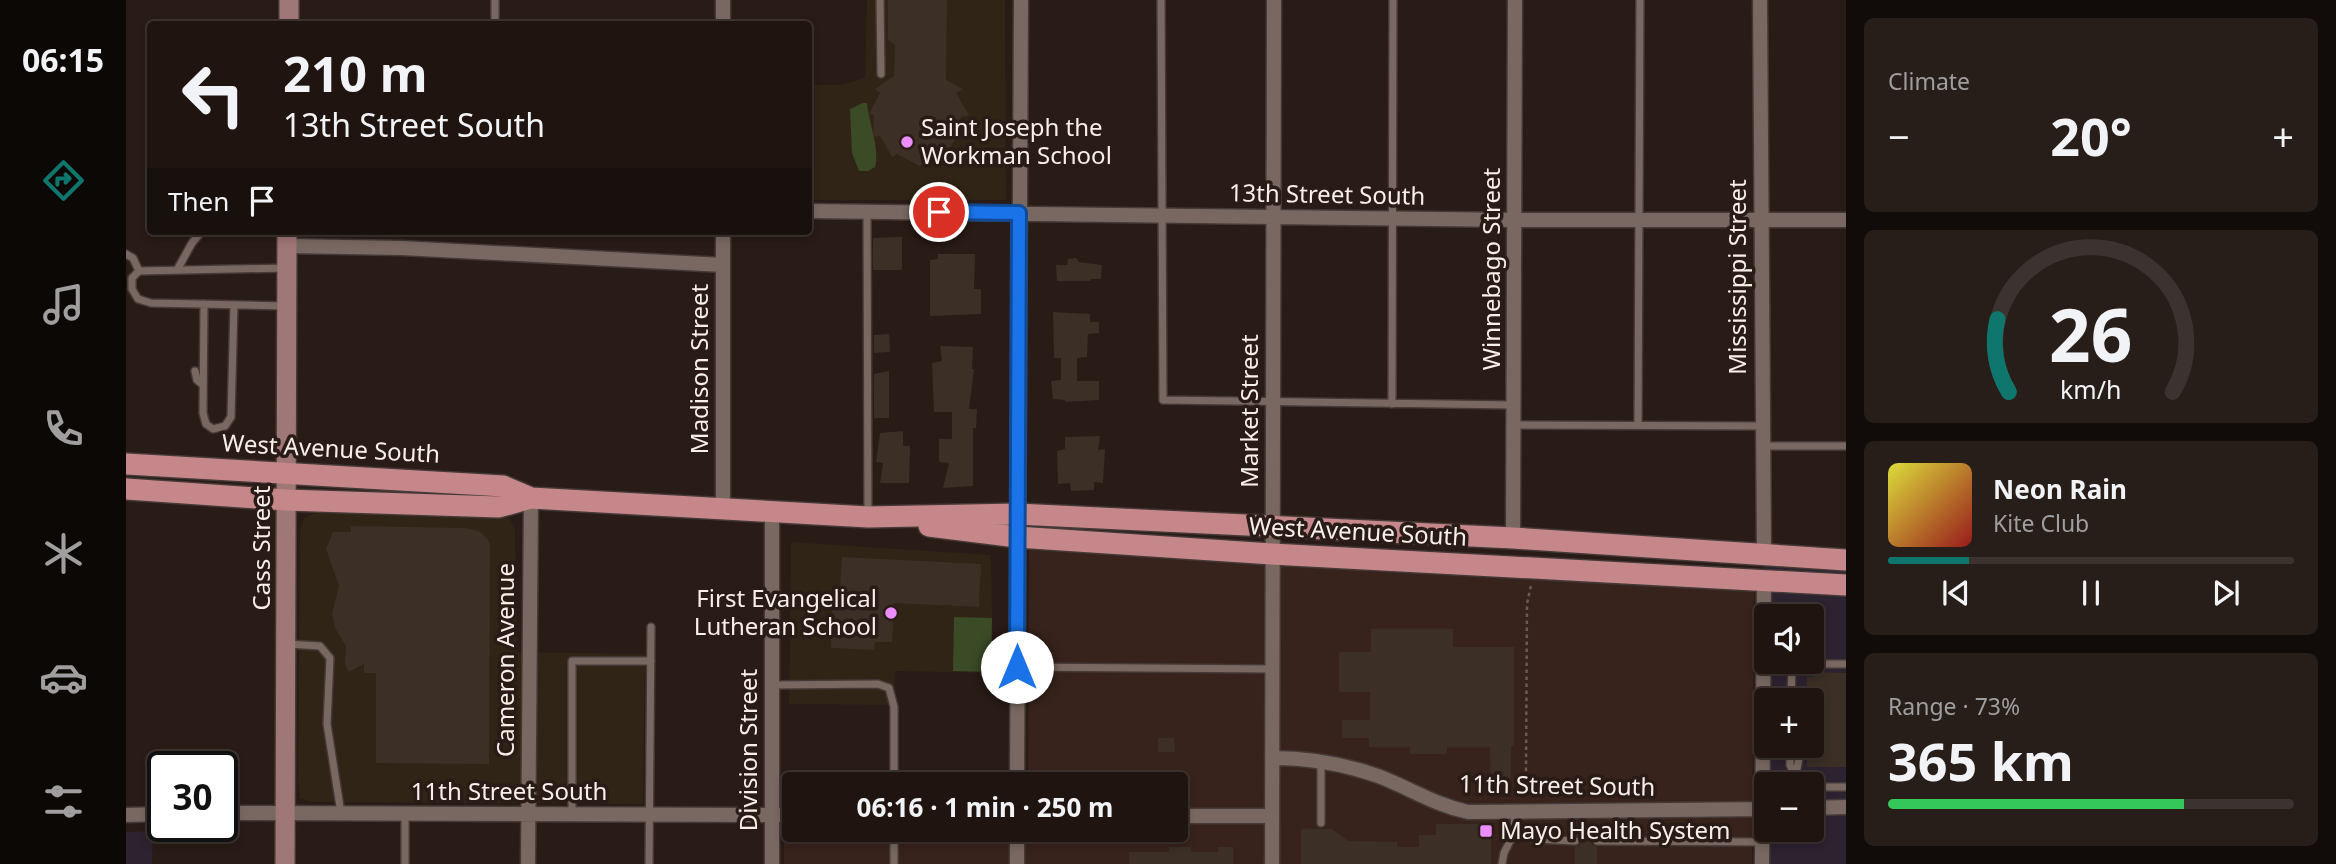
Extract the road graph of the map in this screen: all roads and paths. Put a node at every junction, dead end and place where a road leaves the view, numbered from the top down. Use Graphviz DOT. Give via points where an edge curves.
graph roads {
  1 [pos="289,0"];
  2 [pos="495,0"];
  3 [pos="723,0"];
  4 [pos="880,0"];
  5 [pos="1021,0"];
  6 [pos="1161,0"];
  7 [pos="1274,0"];
  8 [pos="1393,0"];
  9 [pos="1515,0"];
  10 [pos="1640,0"];
  11 [pos="1760,0"];
  12 [pos="289,21"];
  13 [pos="495,21"];
  14 [pos="723,21"];
  15 [pos="881,74"];
  16 [pos="812,211"];
  17 [pos="867,211"];
  18 [pos="1019,213"];
  19 [pos="1161,215"];
  20 [pos="1273,217"];
  21 [pos="1393,218"];
  22 [pos="1639,219"];
  23 [pos="1515,220"];
  24 [pos="1760,220"];
  25 [pos="1846,220"];
  26 [pos="199,235"];
  27 [pos="723,235"];
  28 [pos="287,238"];
  29 [pos="126,254"];
  30 [pos="723,265"];
  31 [pos="287,268"];
  32 [pos="177,270"];
  33 [pos="139,271"];
  34 [pos="204,304"];
  35 [pos="234,305"];
  36 [pos="287,306"];
  37 [pos="204,351"];
  38 [pos="196,358"];
  39 [pos="195,372"];
  40 [pos="203,385"];
  41 [pos="1273,402"];
  42 [pos="1392,404"];
  43 [pos="1514,405"];
  44 [pos="1638,424"];
  45 [pos="1514,425"];
  46 [pos="1762,426"];
  47 [pos="1762,446"];
  48 [pos="1846,446"];
  49 [pos="126,464"];
  50 [pos="286,473"];
  51 [pos="126,489"];
  52 [pos="531,498"];
  53 [pos="286,500"];
  54 [pos="723,508"];
  55 [pos="772,511"];
  56 [pos="1017,514"];
  57 [pos="868,517"];
  58 [pos="1272,527"];
  59 [pos="1017,537"];
  60 [pos="1513,538"];
  61 [pos="1272,554"];
  62 [pos="1764,554"];
  63 [pos="1846,560"];
  64 [pos="1533,575"];
  65 [pos="1764,580"];
  66 [pos="1846,585"];
  67 [pos="1764,604"];
  68 [pos="651,627"];
  69 [pos="287,644"];
  70 [pos="651,661"];
  71 [pos="1824,664"];
  72 [pos="1846,664"];
  73 [pos="1017,667"];
  74 [pos="1273,669"];
  75 [pos="1763,674"];
  76 [pos="772,685"];
  77 [pos="1272,758"];
  78 [pos="1799,758"];
  79 [pos="1321,762"];
  80 [pos="1527,771"];
  81 [pos="894,772"];
  82 [pos="1017,772"];
  83 [pos="1764,772"];
  84 [pos="1796,772"];
  85 [pos="1824,787"];
  86 [pos="1846,787"];
  87 [pos="1824,807"];
  88 [pos="1846,807"];
  89 [pos="1754,809"];
  90 [pos="1515,811"];
  91 [pos="238,813"];
  92 [pos="286,813"];
  93 [pos="126,814"];
  94 [pos="147,814"];
  95 [pos="341,814"];
  96 [pos="405,814"];
  97 [pos="528,815"];
  98 [pos="572,815"];
  99 [pos="772,815"];
  100 [pos="782,815"];
  101 [pos="649,816"];
  102 [pos="1188,816"];
  103 [pos="1272,816"];
  104 [pos="1321,823"];
  105 [pos="1514,833"];
  106 [pos="1575,841"];
  107 [pos="1597,841"];
  108 [pos="894,842"];
  109 [pos="1017,842"];
  110 [pos="1754,842"];
  111 [pos="1762,842"];
  112 [pos="285,864"];
  113 [pos="405,864"];
  114 [pos="528,864"];
  115 [pos="649,864"];
  116 [pos="772,864"];
  117 [pos="894,864"];
  118 [pos="1017,864"];
  119 [pos="1272,864"];
  120 [pos="1502,864"];
  121 [pos="1762,864"];
  1 -- 12 [label="street"];
  2 -- 13 [label="lane"];
  3 -- 14 [label="street"];
  4 -- 15 [label="lane"];
  5 -- 18 [label="street"];
  6 -- 19 [label="lane"];
  7 -- 20 [label="street, Market Street"];
  8 -- 21 [label="lane"];
  9 -- 23 [label="street, Winnebago Street"];
  10 -- 22 [label="lane"];
  11 -- 24 [label="street, Mississippi Street"];
  16 -- 17 [label="street, 13th Street South"];
  17 -- 18 [label="street, 13th Street South"];
  17 -- 57 [label="lane"];
  18 -- 19 [label="street, 13th Street South"];
  18 -- 56 [label="street"];
  19 -- 20 [label="street, 13th Street South"];
  19 -- 41 [label="lane" via="1163,400"];
  20 -- 21 [label="street, 13th Street South"];
  20 -- 41 [label="street, Market Street"];
  21 -- 23 [label="street, 13th Street South"];
  21 -- 42 [label="lane"];
  22 -- 23 [label="street, 13th Street South"];
  22 -- 24 [label="street, 13th Street South"];
  22 -- 44 [label="lane"];
  23 -- 43 [label="street, Winnebago Street"];
  24 -- 25 [label="street, 13th Street South"];
  24 -- 46 [label="street, Mississippi Street"];
  26 -- 32 [label="lane"];
  27 -- 30 [label="street, Madison Street"];
  28 -- 30 [label="street"];
  28 -- 31 [label="street, Cass Street"];
  29 -- 33 [label="lane"];
  30 -- 54 [label="street, Madison Street"];
  31 -- 32 [label="lane"];
  31 -- 36 [label="street, Cass Street"];
  32 -- 33 [label="lane"];
  33 -- 34 [label="lane" via="132,278 138,299"];
  34 -- 35 [label="lane"];
  34 -- 37 [label="lane"];
  35 -- 36 [label="lane"];
  35 -- 40 [label="lane" via="231,417 225,426 213,429 206,424"];
  36 -- 50 [label="street, Cass Street"];
  37 -- 38 [label="lane"];
  37 -- 40 [label="lane"];
  39 -- 40 [label="lane"];
  41 -- 42 [label="lane"];
  41 -- 58 [label="street, Market Street"];
  42 -- 43 [label="lane"];
  43 -- 45 [label="street, Winnebago Street"];
  44 -- 45 [label="lane"];
  44 -- 46 [label="lane"];
  45 -- 60 [label="street, Winnebago Street"];
  46 -- 47 [label="street, Mississippi Street"];
  47 -- 48 [label="lane"];
  47 -- 62 [label="street, Mississippi Street"];
  49 -- 50 [label="main road, West Avenue South"];
  50 -- 52 [label="main road, West Avenue South" via="503,486"];
  50 -- 53 [label="street, Cass Street"];
  51 -- 53 [label="main road, West Avenue South"];
  52 -- 53 [label="main road, West Avenue South" via="499,507"];
  52 -- 54 [label="main road, West Avenue South"];
  52 -- 97 [label="street, Cameron Avenue"];
  53 -- 69 [label="street, Cass Street"];
  54 -- 55 [label="main road, West Avenue South"];
  55 -- 57 [label="main road, West Avenue South"];
  55 -- 76 [label="street, Division Street"];
  56 -- 57 [label="main road, West Avenue South"];
  56 -- 58 [label="main road, West Avenue South"];
  56 -- 59 [label="street"];
  57 -- 59 [label="main road, West Avenue South"];
  58 -- 60 [label="main road, West Avenue South"];
  58 -- 61 [label="street, Market Street"];
  59 -- 61 [label="main road, West Avenue South"];
  59 -- 73 [label="street"];
  60 -- 62 [label="main road, West Avenue South"];
  61 -- 65 [label="main road, West Avenue South"];
  61 -- 74 [label="street, Market Street"];
  62 -- 63 [label="main road, West Avenue South"];
  64 -- 80 [label="path" via="1527,604"];
  65 -- 66 [label="main road, West Avenue South"];
  65 -- 67 [label="street"];
  68 -- 70 [label="lane"];
  69 -- 92 [label="street, Cass Street"];
  69 -- 95 [label="lane" via="320,646 330,658 327,724"];
  70 -- 98 [label="lane" via="572,661"];
  70 -- 101 [label="lane"];
  71 -- 72 [label="lane"];
  73 -- 74 [label="lane"];
  73 -- 82 [label="street"];
  74 -- 77 [label="street, Market Street"];
  75 -- 83 [label="street"];
  76 -- 81 [label="lane" via="878,684 889,688 894,707"];
  76 -- 99 [label="street, Division Street"];
  77 -- 79 [label="street, 11th Street South"];
  77 -- 103 [label="street, Market Street"];
  78 -- 84 [label="lane"];
  79 -- 90 [label="street, 11th Street South" via="1379,776 1443,806 1468,812"];
  79 -- 104 [label="lane"];
  85 -- 86 [label="lane"];
  87 -- 88 [label="street"];
  89 -- 90 [label="street, 11th Street South"];
  90 -- 105 [label="lane"];
  91 -- 92 [label="street, 11th Street South"];
  92 -- 95 [label="street, 11th Street South"];
  92 -- 112 [label="street, Cass Street"];
  93 -- 94 [label="street"];
  95 -- 96 [label="street, 11th Street South"];
  96 -- 97 [label="street, 11th Street South"];
  96 -- 113 [label="lane"];
  97 -- 98 [label="street, 11th Street South"];
  97 -- 114 [label="street, Cameron Avenue"];
  98 -- 101 [label="street, 11th Street South"];
  99 -- 100 [label="street, 11th Street South"];
  99 -- 101 [label="street, 11th Street South"];
  99 -- 116 [label="street, Division Street"];
  101 -- 115 [label="lane"];
  102 -- 103 [label="street"];
  103 -- 119 [label="street, Market Street"];
  105 -- 106 [label="lane"];
  105 -- 120 [label="lane"];
  107 -- 110 [label="lane"];
  108 -- 117 [label="lane"];
  109 -- 118 [label="street"];
  111 -- 121 [label="street"];
}
